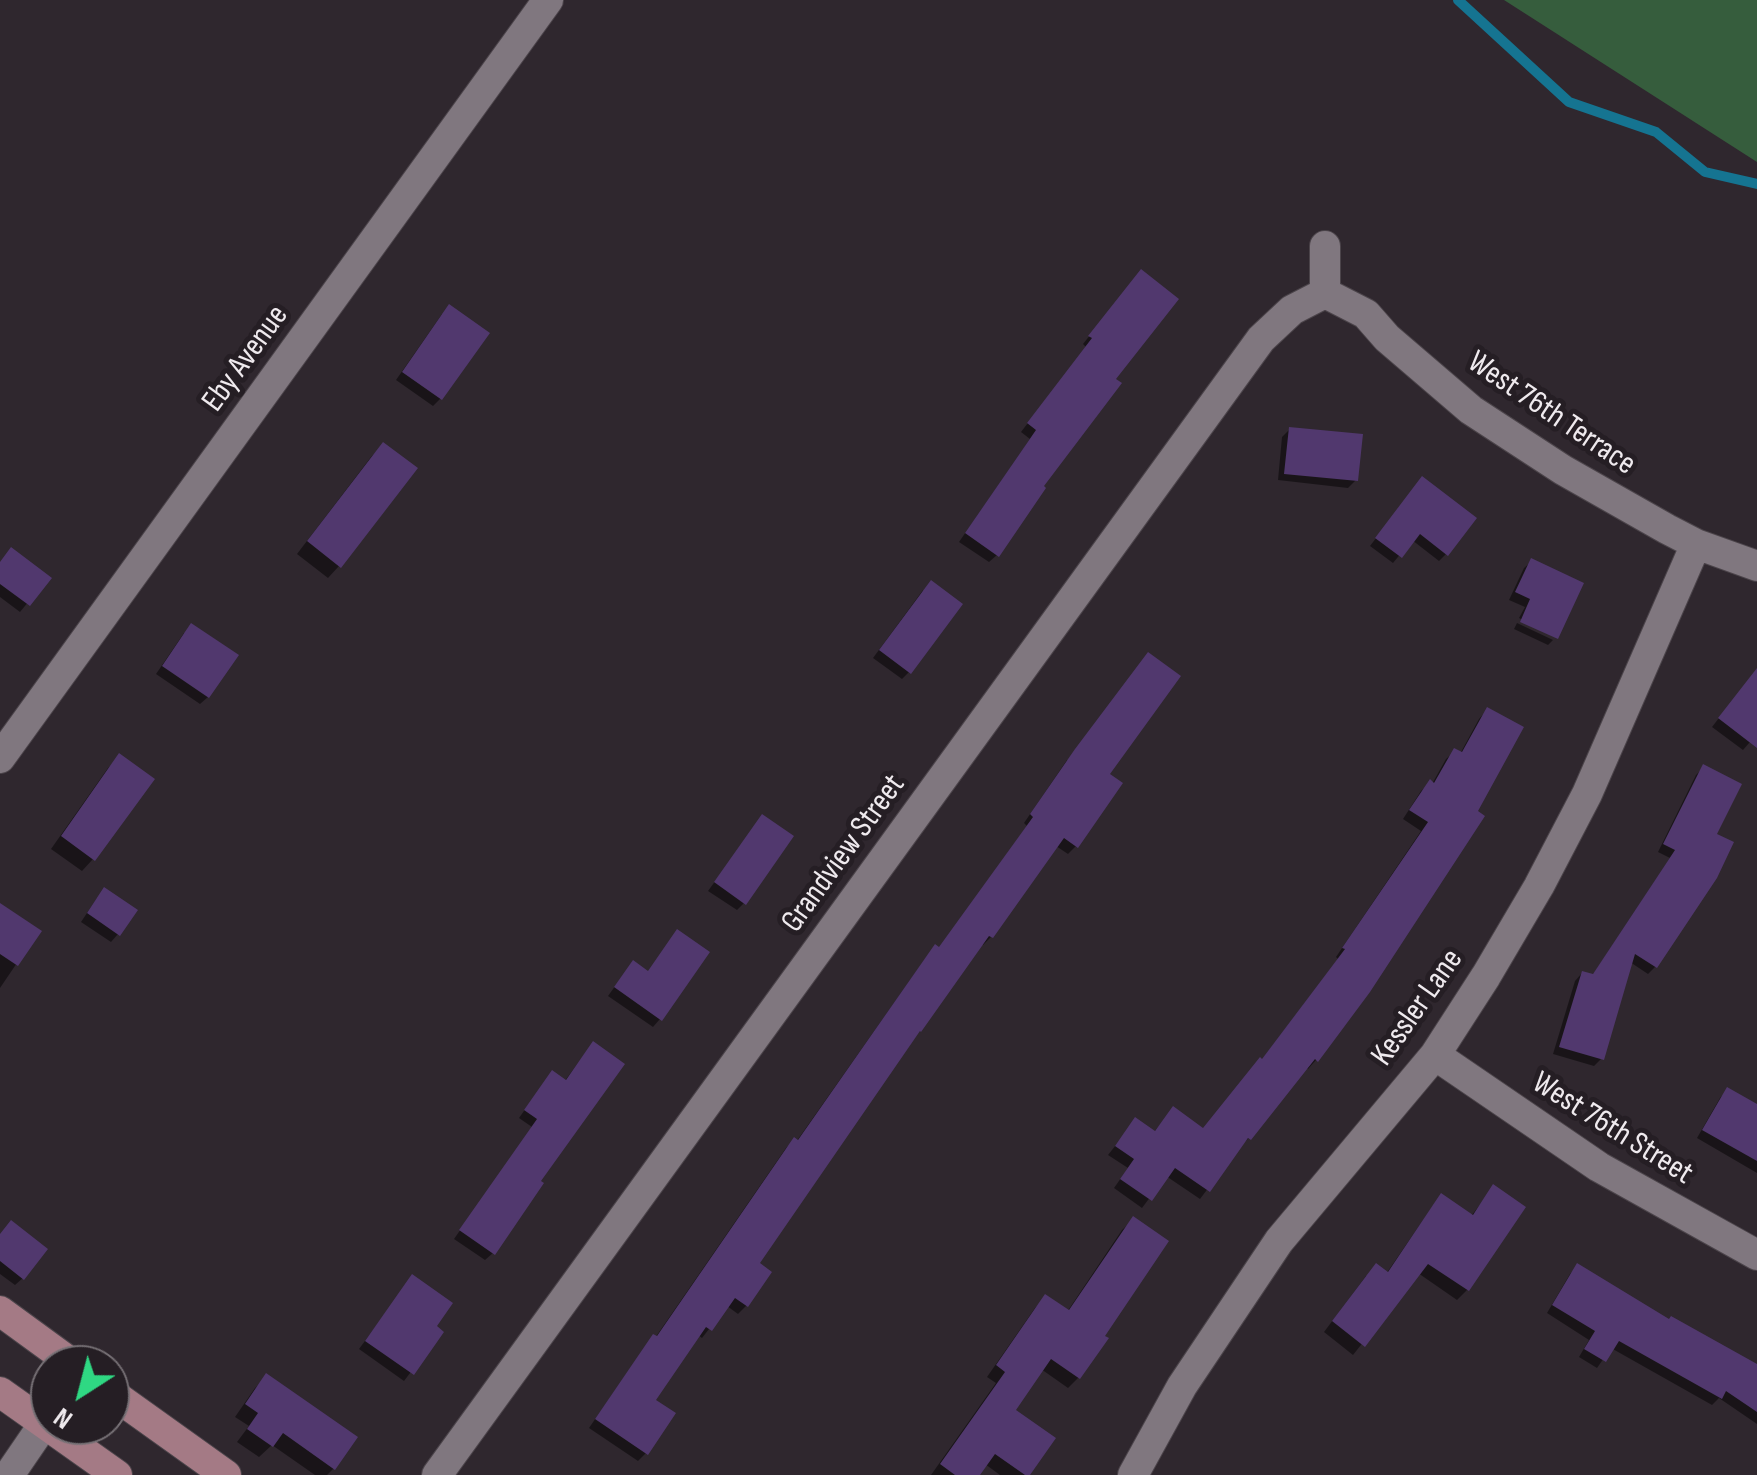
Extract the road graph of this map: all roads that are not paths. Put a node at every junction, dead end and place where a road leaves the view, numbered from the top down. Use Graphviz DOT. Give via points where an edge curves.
graph roads {
  1 [pos="548,0"];
  2 [pos="1325,246"];
  3 [pos="1325,293"];
  4 [pos="1696,544"];
  5 [pos="1757,566"];
  6 [pos="0,758"];
  7 [pos="1435,1056"];
  8 [pos="1757,1255"];
  9 [pos="0,1312"];
  10 [pos="46,1345"];
  11 [pos="0,1392"];
  12 [pos="130,1406"];
  13 [pos="30,1409"];
  14 [pos="30,1444"];
  15 [pos="80,1445"];
  16 [pos="9,1475"];
  17 [pos="117,1475"];
  18 [pos="226,1475"];
  19 [pos="437,1475"];
  20 [pos="1133,1475"];
  1 -- 6 [label="street, Eby Avenue"];
  2 -- 3 [label="street"];
  3 -- 4 [label="street, West 76th Terrace" via="1366,314 1471,410"];
  3 -- 19 [label="street, Grandview Street" via="1292,310 1260,339"];
  4 -- 5 [label="street, West 76th Terrace"];
  4 -- 7 [label="street, Kessler Lane" via="1587,794 1540,886"];
  7 -- 8 [label="street, West 76th Street" via="1599,1167"];
  7 -- 20 [label="street, Kessler Lane" via="1279,1241 1182,1386"];
  9 -- 10 [label="main road"];
  11 -- 13 [label="main road"];
  12 -- 18 [label="main road"];
  14 -- 16 [label="street"];
  15 -- 17 [label="main road"];
}
